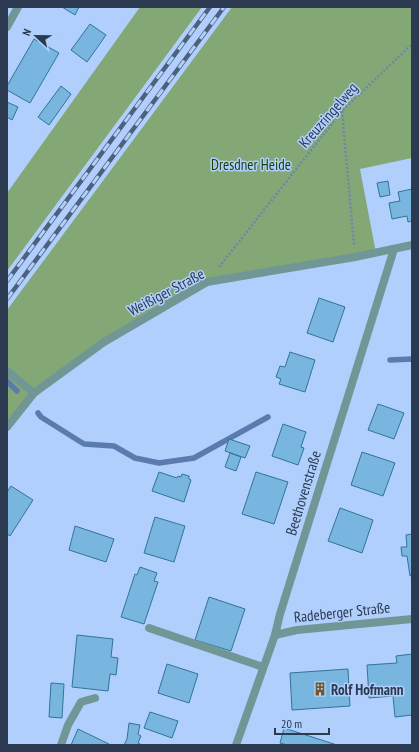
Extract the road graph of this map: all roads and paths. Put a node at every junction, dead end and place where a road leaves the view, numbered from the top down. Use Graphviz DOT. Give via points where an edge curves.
graph roads {
  1 [pos="18,7"];
  2 [pos="7,27"];
  3 [pos="412,44"];
  4 [pos="342,111"];
  5 [pos="412,246"];
  6 [pos="394,249"];
  7 [pos="355,257"];
  8 [pos="206,282"];
  9 [pos="7,371"];
  10 [pos="34,394"];
  11 [pos="7,427"];
  12 [pos="412,618"];
  13 [pos="149,628"];
  14 [pos="275,635"];
  15 [pos="263,667"];
  16 [pos="95,698"];
  17 [pos="61,745"];
  18 [pos="236,745"];
  1 -- 2 [label="street"];
  3 -- 4 [label="path, Kreuzringelweg"];
  4 -- 7 [label="path"];
  4 -- 8 [label="path, Kreuzringelweg"];
  5 -- 6 [label="street, Weißiger Straße"];
  6 -- 7 [label="street, Weißiger Straße"];
  6 -- 14 [label="street, Beethovenstraße" via="284,598"];
  7 -- 8 [label="street, Weißiger Straße"];
  8 -- 10 [label="street, Weißiger Straße" via="104,342"];
  9 -- 10 [label="street"];
  10 -- 11 [label="street, Weißiger Straße"];
  12 -- 14 [label="street, Radeberger Straße" via="297,630"];
  13 -- 15 [label="street"];
  14 -- 15 [label="street, Beethovenstraße"];
  15 -- 18 [label="street, Beethovenstraße"];
  16 -- 17 [label="street" via="81,702 68,725"];
}
